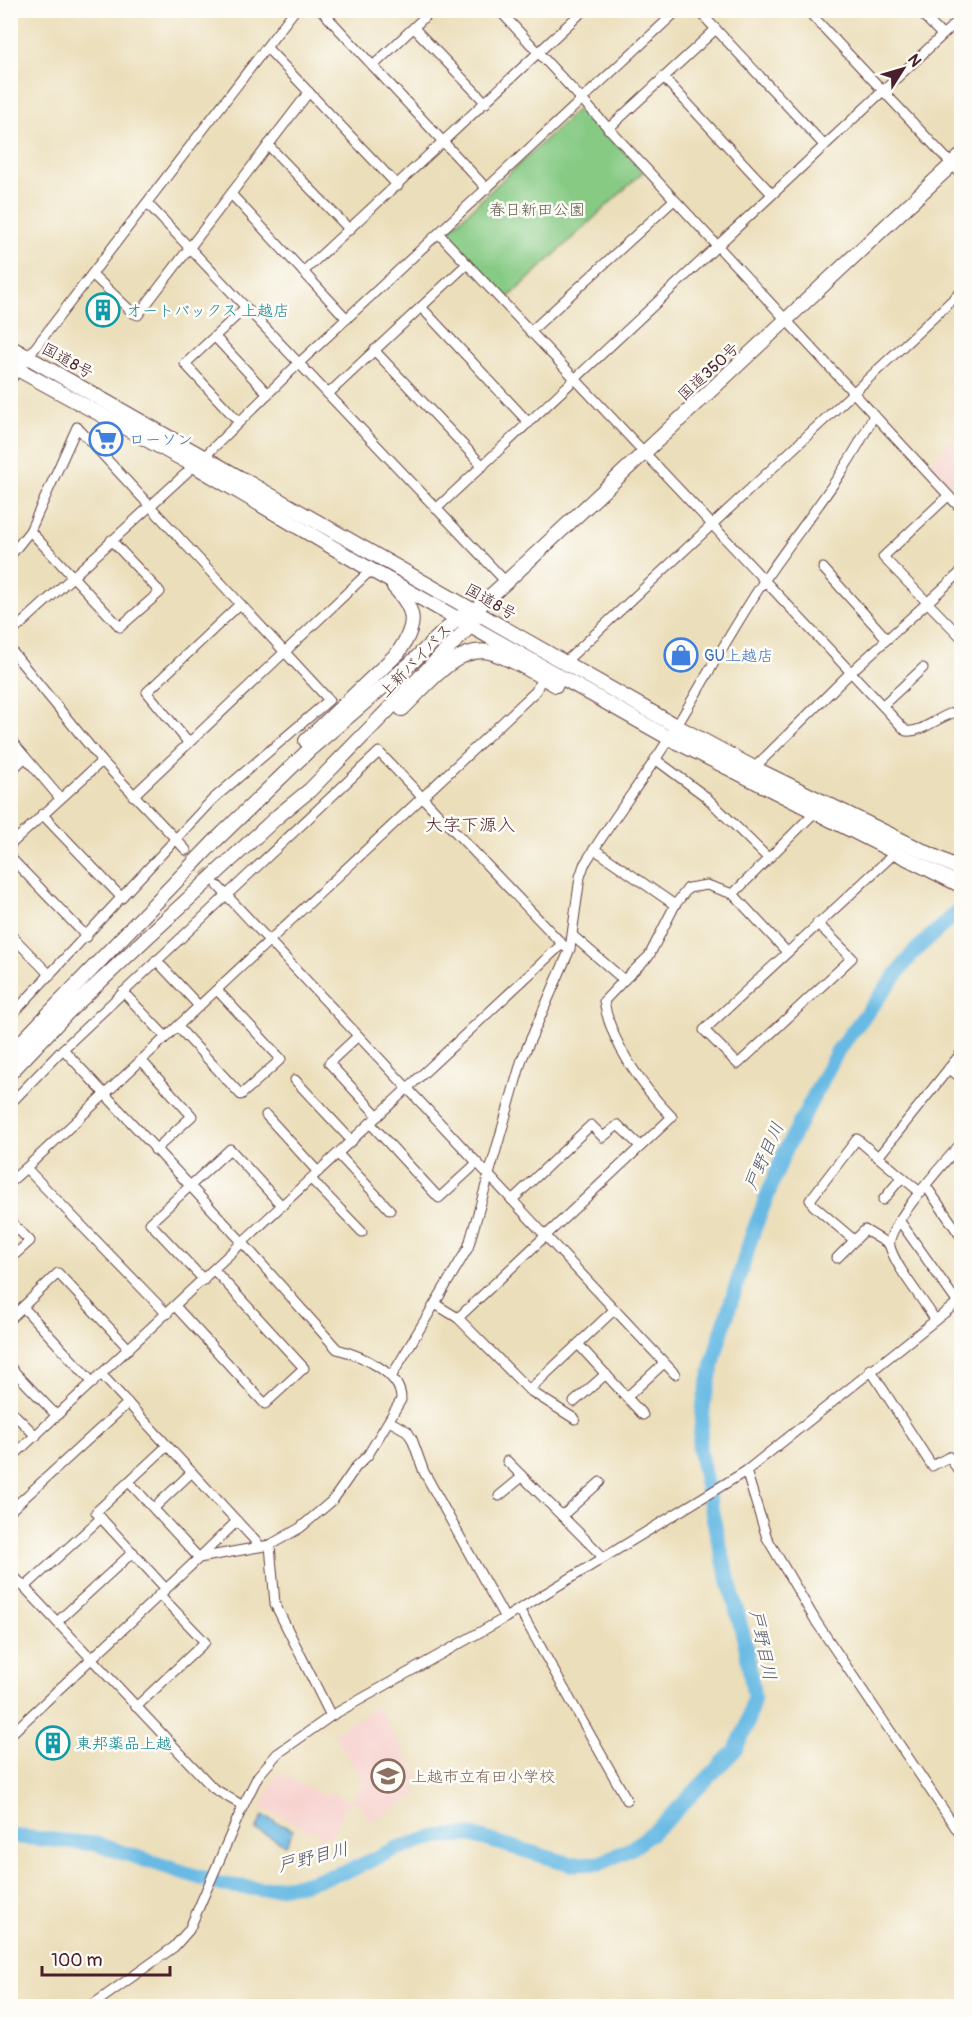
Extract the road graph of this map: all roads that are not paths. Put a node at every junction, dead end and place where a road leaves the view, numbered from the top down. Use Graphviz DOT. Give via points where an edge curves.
graph roads {
  1 [pos="295,10"];
  2 [pos="321,10"];
  3 [pos="432,10"];
  4 [pos="499,10"];
  5 [pos="698,10"];
  6 [pos="807,10"];
  7 [pos="918,10"];
  8 [pos="582,11"];
  9 [pos="672,12"];
  10 [pos="962,17"];
  11 [pos="414,28"];
  12 [pos="716,29"];
  13 [pos="942,35"];
  14 [pos="267,48"];
  15 [pos="539,54"];
  16 [pos="373,66"];
  17 [pos="663,77"];
  18 [pos="883,91"];
  19 [pos="309,92"];
  20 [pos="582,101"];
  21 [pos="486,103"];
  22 [pos="608,129"];
  23 [pos="443,142"];
  24 [pos="268,145"];
  25 [pos="824,145"];
  26 [pos="958,165"];
  27 [pos="398,186"];
  28 [pos="487,189"];
  29 [pos="771,193"];
  30 [pos="232,195"];
  31 [pos="674,200"];
  32 [pos="148,204"];
  33 [pos="350,230"];
  34 [pos="439,234"];
  35 [pos="717,247"];
  36 [pos="190,248"];
  37 [pos="467,264"];
  38 [pos="303,272"];
  39 [pos="93,276"];
  40 [pos="962,291"];
  41 [pos="245,308"];
  42 [pos="421,308"];
  43 [pos="347,319"];
  44 [pos="786,322"];
  45 [pos="530,332"];
  46 [pos="215,337"];
  47 [pos="10,347"];
  48 [pos="374,350"];
  49 [pos="28,357"];
  50 [pos="299,363"];
  51 [pos="13,371"];
  52 [pos="575,380"];
  53 [pos="853,393"];
  54 [pos="268,394"];
  55 [pos="328,394"];
  56 [pos="874,415"];
  57 [pos="239,422"];
  58 [pos="529,423"];
  59 [pos="645,452"];
  60 [pos="205,456"];
  61 [pos="194,466"];
  62 [pos="483,466"];
  63 [pos="948,496"];
  64 [pos="148,506"];
  65 [pos="436,509"];
  66 [pos="962,510"];
  67 [pos="714,525"];
  68 [pos="30,531"];
  69 [pos="111,540"];
  70 [pos="10,555"];
  71 [pos="822,568"];
  72 [pos="371,570"];
  73 [pos="962,571"];
  74 [pos="72,578"];
  75 [pos="384,578"];
  76 [pos="765,580"];
  77 [pos="506,582"];
  78 [pos="927,602"];
  79 [pos="239,605"];
  80 [pos="475,610"];
  81 [pos="464,622"];
  82 [pos="10,634"];
  83 [pos="962,638"];
  84 [pos="887,639"];
  85 [pos="10,649"];
  86 [pos="284,654"];
  87 [pos="564,663"];
  88 [pos="923,668"];
  89 [pos="851,672"];
  90 [pos="543,673"];
  91 [pos="883,705"];
  92 [pos="962,711"];
  93 [pos="676,726"];
  94 [pos="669,738"];
  95 [pos="10,739"];
  96 [pos="188,741"];
  97 [pos="26,757"];
  98 [pos="655,759"];
  99 [pos="102,761"];
  100 [pos="753,768"];
  101 [pos="10,772"];
  102 [pos="310,790"];
  103 [pos="133,796"];
  104 [pos="421,797"];
  105 [pos="60,798"];
  106 [pos="815,812"];
  107 [pos="42,814"];
  108 [pos="175,840"];
  109 [pos="216,840"];
  110 [pos="10,845"];
  111 [pos="594,849"];
  112 [pos="186,850"];
  113 [pos="894,853"];
  114 [pos="10,857"];
  115 [pos="767,858"];
  116 [pos="962,870"];
  117 [pos="218,886"];
  118 [pos="961,886"];
  119 [pos="733,894"];
  120 [pos="228,897"];
  121 [pos="122,898"];
  122 [pos="675,905"];
  123 [pos="817,923"];
  124 [pos="10,934"];
  125 [pos="573,936"];
  126 [pos="87,937"];
  127 [pos="269,941"];
  128 [pos="566,947"];
  129 [pos="786,951"];
  130 [pos="156,960"];
  131 [pos="50,975"];
  132 [pos="624,980"];
  133 [pos="217,990"];
  134 [pos="123,992"];
  135 [pos="199,1006"];
  136 [pos="11,1016"];
  137 [pos="178,1027"];
  138 [pos="358,1036"];
  139 [pos="166,1037"];
  140 [pos="63,1049"];
  141 [pos="962,1052"];
  142 [pos="10,1054"];
  143 [pos="141,1060"];
  144 [pos="949,1068"];
  145 [pos="10,1073"];
  146 [pos="962,1079"];
  147 [pos="295,1080"];
  148 [pos="407,1089"];
  149 [pos="104,1094"];
  150 [pos="10,1104"];
  151 [pos="266,1114"];
  152 [pos="378,1116"];
  153 [pos="370,1124"];
  154 [pos="352,1141"];
  155 [pos="962,1142"];
  156 [pos="640,1146"];
  157 [pos="155,1150"];
  158 [pos="955,1150"];
  159 [pos="338,1154"];
  160 [pos="878,1157"];
  161 [pos="962,1161"];
  162 [pos="477,1163"];
  163 [pos="26,1168"];
  164 [pos="488,1174"];
  165 [pos="314,1175"];
  166 [pos="902,1177"];
  167 [pos="10,1182"];
  168 [pos="190,1185"];
  169 [pos="923,1189"];
  170 [pos="513,1200"];
  171 [pos="883,1200"];
  172 [pos="282,1206"];
  173 [pos="390,1210"];
  174 [pos="899,1220"];
  175 [pos="10,1221"];
  176 [pos="362,1232"];
  177 [pos="545,1234"];
  178 [pos="962,1238"];
  179 [pos="854,1240"];
  180 [pos="243,1243"];
  181 [pos="890,1245"];
  182 [pos="837,1258"];
  183 [pos="10,1259"];
  184 [pos="215,1270"];
  185 [pos="204,1280"];
  186 [pos="959,1300"];
  187 [pos="435,1304"];
  188 [pos="175,1306"];
  189 [pos="23,1307"];
  190 [pos="614,1310"];
  191 [pos="167,1314"];
  192 [pos="458,1318"];
  193 [pos="934,1318"];
  194 [pos="10,1319"];
  195 [pos="578,1344"];
  196 [pos="129,1349"];
  197 [pos="664,1363"];
  198 [pos="10,1367"];
  199 [pos="870,1369"];
  200 [pos="606,1374"];
  201 [pos="675,1374"];
  202 [pos="102,1375"];
  203 [pos="391,1377"];
  204 [pos="93,1383"];
  205 [pos="530,1390"];
  206 [pos="627,1397"];
  207 [pos="574,1402"];
  208 [pos="128,1403"];
  209 [pos="10,1410"];
  210 [pos="643,1415"];
  211 [pos="57,1416"];
  212 [pos="575,1419"];
  213 [pos="388,1421"];
  214 [pos="36,1436"];
  215 [pos="167,1446"];
  216 [pos="10,1459"];
  217 [pos="507,1461"];
  218 [pos="746,1471"];
  219 [pos="192,1472"];
  220 [pos="962,1475"];
  221 [pos="522,1477"];
  222 [pos="129,1482"];
  223 [pos="600,1482"];
  224 [pos="499,1496"];
  225 [pos="154,1508"];
  226 [pos="10,1512"];
  227 [pos="562,1516"];
  228 [pos="101,1518"];
  229 [pos="237,1521"];
  230 [pos="265,1545"];
  231 [pos="133,1552"];
  232 [pos="602,1556"];
  233 [pos="199,1558"];
  234 [pos="10,1572"];
  235 [pos="25,1587"];
  236 [pos="162,1591"];
  237 [pos="519,1610"];
  238 [pos="506,1618"];
  239 [pos="57,1622"];
  240 [pos="90,1658"];
  241 [pos="136,1707"];
  242 [pos="331,1716"];
  243 [pos="10,1735"];
  244 [pos="627,1800"];
  245 [pos="243,1806"];
  246 [pos="962,1837"];
  247 [pos="91,2007"];
  1 -- 14 [label="street"];
  2 -- 16 [label="street"];
  3 -- 11 [label="street"];
  4 -- 15 [label="street"];
  5 -- 12 [label="street"];
  6 -- 18 [label="street"];
  7 -- 13 [label="street"];
  8 -- 15 [label="street"];
  9 -- 20 [label="street"];
  10 -- 13 [label="street"];
  11 -- 16 [label="street"];
  11 -- 21 [label="street"];
  12 -- 17 [label="street"];
  12 -- 25 [label="street"];
  13 -- 18 [label="street"];
  14 -- 19 [label="street"];
  14 -- 32 [label="street"];
  15 -- 20 [label="street"];
  15 -- 21 [label="street"];
  16 -- 23 [label="street"];
  17 -- 22 [label="street"];
  17 -- 29 [label="street"];
  18 -- 25 [label="street"];
  18 -- 26 [label="street"];
  19 -- 24 [label="street"];
  19 -- 27 [label="street"];
  20 -- 22 [label="street"];
  20 -- 28 [label="street"];
  21 -- 23 [label="street"];
  22 -- 31 [label="street"];
  23 -- 27 [label="street"];
  23 -- 28 [label="street"];
  24 -- 30 [label="street"];
  24 -- 33 [label="street"];
  25 -- 29 [label="street"];
  26 -- 44 [label="highway, 国道350号"];
  27 -- 33 [label="street"];
  28 -- 34 [label="street"];
  29 -- 35 [label="street"];
  30 -- 36 [label="street"];
  30 -- 38 [label="street"];
  31 -- 35 [label="street"];
  31 -- 45 [label="street"];
  32 -- 36 [label="street"];
  32 -- 39 [label="street"];
  33 -- 38 [label="street"];
  34 -- 37 [label="street"];
  34 -- 43 [label="street"];
  35 -- 44 [label="street"];
  35 -- 52 [label="street"];
  36 -- 39 [label="street" via="138,315"];
  36 -- 41 [label="street"];
  37 -- 42 [label="street"];
  37 -- 45 [label="street"];
  38 -- 43 [label="street"];
  39 -- 49 [label="street"];
  40 -- 53 [label="street"];
  41 -- 46 [label="street"];
  41 -- 50 [label="street"];
  42 -- 48 [label="street"];
  42 -- 58 [label="street"];
  43 -- 50 [label="street"];
  44 -- 53 [label="street"];
  44 -- 59 [label="highway, 国道350号"];
  45 -- 52 [label="street"];
  46 -- 54 [label="street"];
  46 -- 57 [label="street" via="186,364"];
  47 -- 49 [label="highway, 国道8号"];
  48 -- 55 [label="street"];
  48 -- 62 [label="street"];
  49 -- 51 [label="main road"];
  49 -- 60 [label="highway, 国道8号"];
  50 -- 54 [label="street"];
  50 -- 55 [label="street"];
  51 -- 61 [label="highway, 国道8号"];
  52 -- 58 [label="street"];
  52 -- 59 [label="street"];
  53 -- 56 [label="street"];
  53 -- 67 [label="street"];
  54 -- 57 [label="street"];
  55 -- 65 [label="street"];
  56 -- 63 [label="street"];
  56 -- 76 [label="street" via="840,475"];
  57 -- 60 [label="street"];
  58 -- 62 [label="street"];
  59 -- 67 [label="street"];
  59 -- 77 [label="highway, 国道350号"];
  60 -- 80 [label="highway, 国道8号"];
  61 -- 64 [label="street"];
  61 -- 72 [label="highway, 国道8号"];
  62 -- 65 [label="street"];
  63 -- 66 [label="street"];
  63 -- 78 [label="street" via="883,556"];
  64 -- 68 [label="street" via="76,427"];
  64 -- 69 [label="street"];
  64 -- 79 [label="street"];
  65 -- 77 [label="street"];
  67 -- 76 [label="street"];
  67 -- 87 [label="street"];
  68 -- 70 [label="street"];
  68 -- 74 [label="street"];
  69 -- 74 [label="street"];
  69 -- 74 [label="street" via="160,592 120,627"];
  71 -- 84 [label="street"];
  72 -- 75 [label="highway, 国道8号"];
  72 -- 86 [label="street"];
  73 -- 78 [label="street"];
  74 -- 82 [label="street"];
  75 -- 81 [label="highway, 国道8号"];
  75 -- 109 [label="highway" via="409,606 412,617 408,638 398,653 304,743"];
  76 -- 89 [label="street"];
  76 -- 93 [label="street"];
  77 -- 80 [label="highway, 国道350号"];
  78 -- 83 [label="street"];
  78 -- 84 [label="street"];
  79 -- 86 [label="street"];
  79 -- 96 [label="street" via="147,692"];
  80 -- 81 [label="highway, 上新バイパス"];
  80 -- 87 [label="highway, 国道8号"];
  81 -- 90 [label="highway, 国道8号"];
  81 -- 102 [label="highway, 上新バイパス"];
  81 -- 109 [label="highway, 上新バイパス" via="309,750"];
  84 -- 89 [label="street"];
  85 -- 99 [label="street"];
  86 -- 96 [label="street"];
  86 -- 108 [label="street" via="329,700 212,800"];
  87 -- 93 [label="highway, 国道8号"];
  88 -- 91 [label="street"];
  89 -- 91 [label="street"];
  89 -- 100 [label="street"];
  90 -- 94 [label="highway" via="585,700 624,713"];
  90 -- 102 [label="highway" via="493,653 465,655"];
  90 -- 104 [label="street" via="536,691"];
  91 -- 92 [label="street" via="906,731 912,732"];
  93 -- 94 [label="street"];
  93 -- 100 [label="highway, 国道8号"];
  94 -- 98 [label="street"];
  94 -- 106 [label="highway"];
  95 -- 97 [label="street"];
  96 -- 103 [label="street"];
  97 -- 101 [label="street"];
  97 -- 105 [label="street"];
  98 -- 111 [label="street"];
  98 -- 115 [label="street" via="705,796"];
  99 -- 103 [label="street"];
  99 -- 105 [label="street"];
  100 -- 116 [label="highway, 国道8号"];
  102 -- 145 [label="highway, 上新バイパス" via="144,940"];
  103 -- 108 [label="street"];
  104 -- 120 [label="street" via="379,752"];
  104 -- 127 [label="street"];
  104 -- 128 [label="street"];
  105 -- 107 [label="street"];
  106 -- 113 [label="highway"];
  106 -- 115 [label="street"];
  107 -- 110 [label="street"];
  107 -- 121 [label="street"];
  108 -- 112 [label="street"];
  108 -- 121 [label="street"];
  109 -- 142 [label="highway, 上新バイパス"];
  111 -- 122 [label="street"];
  111 -- 125 [label="street" via="580,877"];
  113 -- 118 [label="highway"];
  113 -- 123 [label="street"];
  114 -- 126 [label="street"];
  115 -- 119 [label="street"];
  117 -- 120 [label="street"];
  119 -- 122 [label="street" via="717,886 692,886"];
  119 -- 129 [label="street"];
  120 -- 127 [label="street"];
  120 -- 130 [label="street"];
  121 -- 126 [label="street"];
  122 -- 132 [label="street" via="649,956"];
  123 -- 129 [label="street"];
  123 -- 129 [label="street" via="852,958 738,1064 704,1030"];
  124 -- 131 [label="street"];
  125 -- 128 [label="street"];
  125 -- 132 [label="street"];
  126 -- 131 [label="street"];
  127 -- 133 [label="street"];
  127 -- 138 [label="street"];
  128 -- 148 [label="street"];
  128 -- 164 [label="street" via="522,1059"];
  130 -- 134 [label="street"];
  130 -- 135 [label="street"];
  131 -- 136 [label="street"];
  132 -- 156 [label="street" via="604,1001 606,1015 635,1076 672,1117"];
  133 -- 135 [label="street"];
  133 -- 137 [label="street" via="281,1059 241,1095"];
  134 -- 139 [label="street"];
  134 -- 140 [label="street"];
  135 -- 137 [label="street"];
  137 -- 139 [label="street"];
  138 -- 148 [label="street"];
  138 -- 152 [label="street" via="329,1063"];
  139 -- 143 [label="street"];
  140 -- 149 [label="street"];
  140 -- 150 [label="street"];
  141 -- 144 [label="street"];
  143 -- 149 [label="street"];
  143 -- 157 [label="street" via="192,1116"];
  144 -- 146 [label="street"];
  144 -- 160 [label="street"];
  147 -- 154 [label="street"];
  148 -- 152 [label="street"];
  148 -- 162 [label="street"];
  149 -- 157 [label="street"];
  149 -- 163 [label="street"];
  151 -- 165 [label="street"];
  152 -- 153 [label="street"];
  153 -- 154 [label="street"];
  153 -- 162 [label="street" via="439,1198"];
  154 -- 159 [label="street"];
  155 -- 158 [label="street"];
  156 -- 170 [label="street" via="618,1125 603,1137 591,1125"];
  156 -- 177 [label="street"];
  157 -- 168 [label="street"];
  158 -- 161 [label="street"];
  158 -- 169 [label="street"];
  159 -- 165 [label="street"];
  159 -- 173 [label="street"];
  160 -- 166 [label="street"];
  160 -- 179 [label="street" via="857,1139 810,1200"];
  162 -- 164 [label="street"];
  163 -- 167 [label="street"];
  163 -- 191 [label="street"];
  164 -- 170 [label="street"];
  164 -- 187 [label="street" via="468,1248"];
  165 -- 172 [label="street"];
  165 -- 176 [label="street"];
  166 -- 169 [label="street"];
  166 -- 171 [label="street"];
  168 -- 172 [label="street" via="230,1149"];
  168 -- 180 [label="street"];
  168 -- 185 [label="street" via="150,1223"];
  169 -- 174 [label="street"];
  169 -- 178 [label="street"];
  170 -- 177 [label="street"];
  172 -- 180 [label="street"];
  174 -- 181 [label="street" via="892,1230"];
  174 -- 186 [label="street"];
  175 -- 183 [label="street" via="30,1241"];
  177 -- 190 [label="street"];
  177 -- 192 [label="street"];
  179 -- 181 [label="street" via="865,1230"];
  179 -- 182 [label="street"];
  180 -- 184 [label="street"];
  180 -- 203 [label="street" via="337,1349 363,1358"];
  181 -- 193 [label="street"];
  184 -- 185 [label="street"];
  184 -- 188 [label="street" via="304,1368 266,1404"];
  185 -- 188 [label="street"];
  186 -- 193 [label="street"];
  187 -- 192 [label="street"];
  187 -- 203 [label="street"];
  188 -- 191 [label="street"];
  189 -- 194 [label="street"];
  189 -- 196 [label="street" via="58,1273"];
  189 -- 204 [label="street"];
  190 -- 195 [label="street"];
  190 -- 197 [label="street"];
  191 -- 196 [label="street"];
  192 -- 205 [label="street"];
  193 -- 199 [label="street"];
  195 -- 200 [label="street"];
  195 -- 205 [label="street"];
  196 -- 202 [label="street"];
  197 -- 201 [label="street"];
  197 -- 206 [label="street"];
  198 -- 211 [label="street"];
  199 -- 218 [label="street"];
  199 -- 220 [label="street" via="932,1467 949,1457"];
  200 -- 206 [label="street"];
  200 -- 207 [label="street"];
  202 -- 204 [label="street"];
  202 -- 208 [label="street"];
  203 -- 213 [label="street" via="398,1384 401,1400"];
  204 -- 211 [label="street"];
  205 -- 212 [label="street"];
  206 -- 210 [label="street"];
  208 -- 215 [label="street"];
  208 -- 226 [label="street"];
  209 -- 214 [label="street"];
  211 -- 214 [label="street"];
  213 -- 230 [label="street" via="368,1455 333,1500 300,1528"];
  213 -- 238 [label="street" via="407,1431 412,1439 424,1472"];
  214 -- 216 [label="street"];
  215 -- 219 [label="street"];
  215 -- 222 [label="street"];
  217 -- 221 [label="street"];
  218 -- 232 [label="street"];
  218 -- 246 [label="street" via="767,1538 778,1557 817,1623"];
  219 -- 225 [label="street"];
  219 -- 229 [label="street"];
  221 -- 224 [label="street"];
  221 -- 227 [label="street"];
  222 -- 225 [label="street"];
  222 -- 228 [label="street" via="96,1512"];
  223 -- 227 [label="street"];
  225 -- 233 [label="street"];
  227 -- 232 [label="street"];
  228 -- 231 [label="street"];
  228 -- 235 [label="street"];
  229 -- 230 [label="street"];
  229 -- 233 [label="street"];
  230 -- 233 [label="street"];
  230 -- 242 [label="street" via="275,1604"];
  231 -- 236 [label="street"];
  231 -- 239 [label="street"];
  232 -- 237 [label="street"];
  233 -- 236 [label="street"];
  234 -- 235 [label="street"];
  235 -- 239 [label="street"];
  236 -- 240 [label="street"];
  236 -- 241 [label="street" via="205,1642"];
  237 -- 238 [label="street"];
  237 -- 244 [label="street"];
  238 -- 242 [label="street"];
  239 -- 240 [label="street"];
  240 -- 241 [label="street"];
  240 -- 243 [label="street"];
  241 -- 245 [label="street" via="213,1788"];
  242 -- 245 [label="street" via="268,1763"];
  245 -- 247 [label="street" via="189,1930 174,1947"];
}
